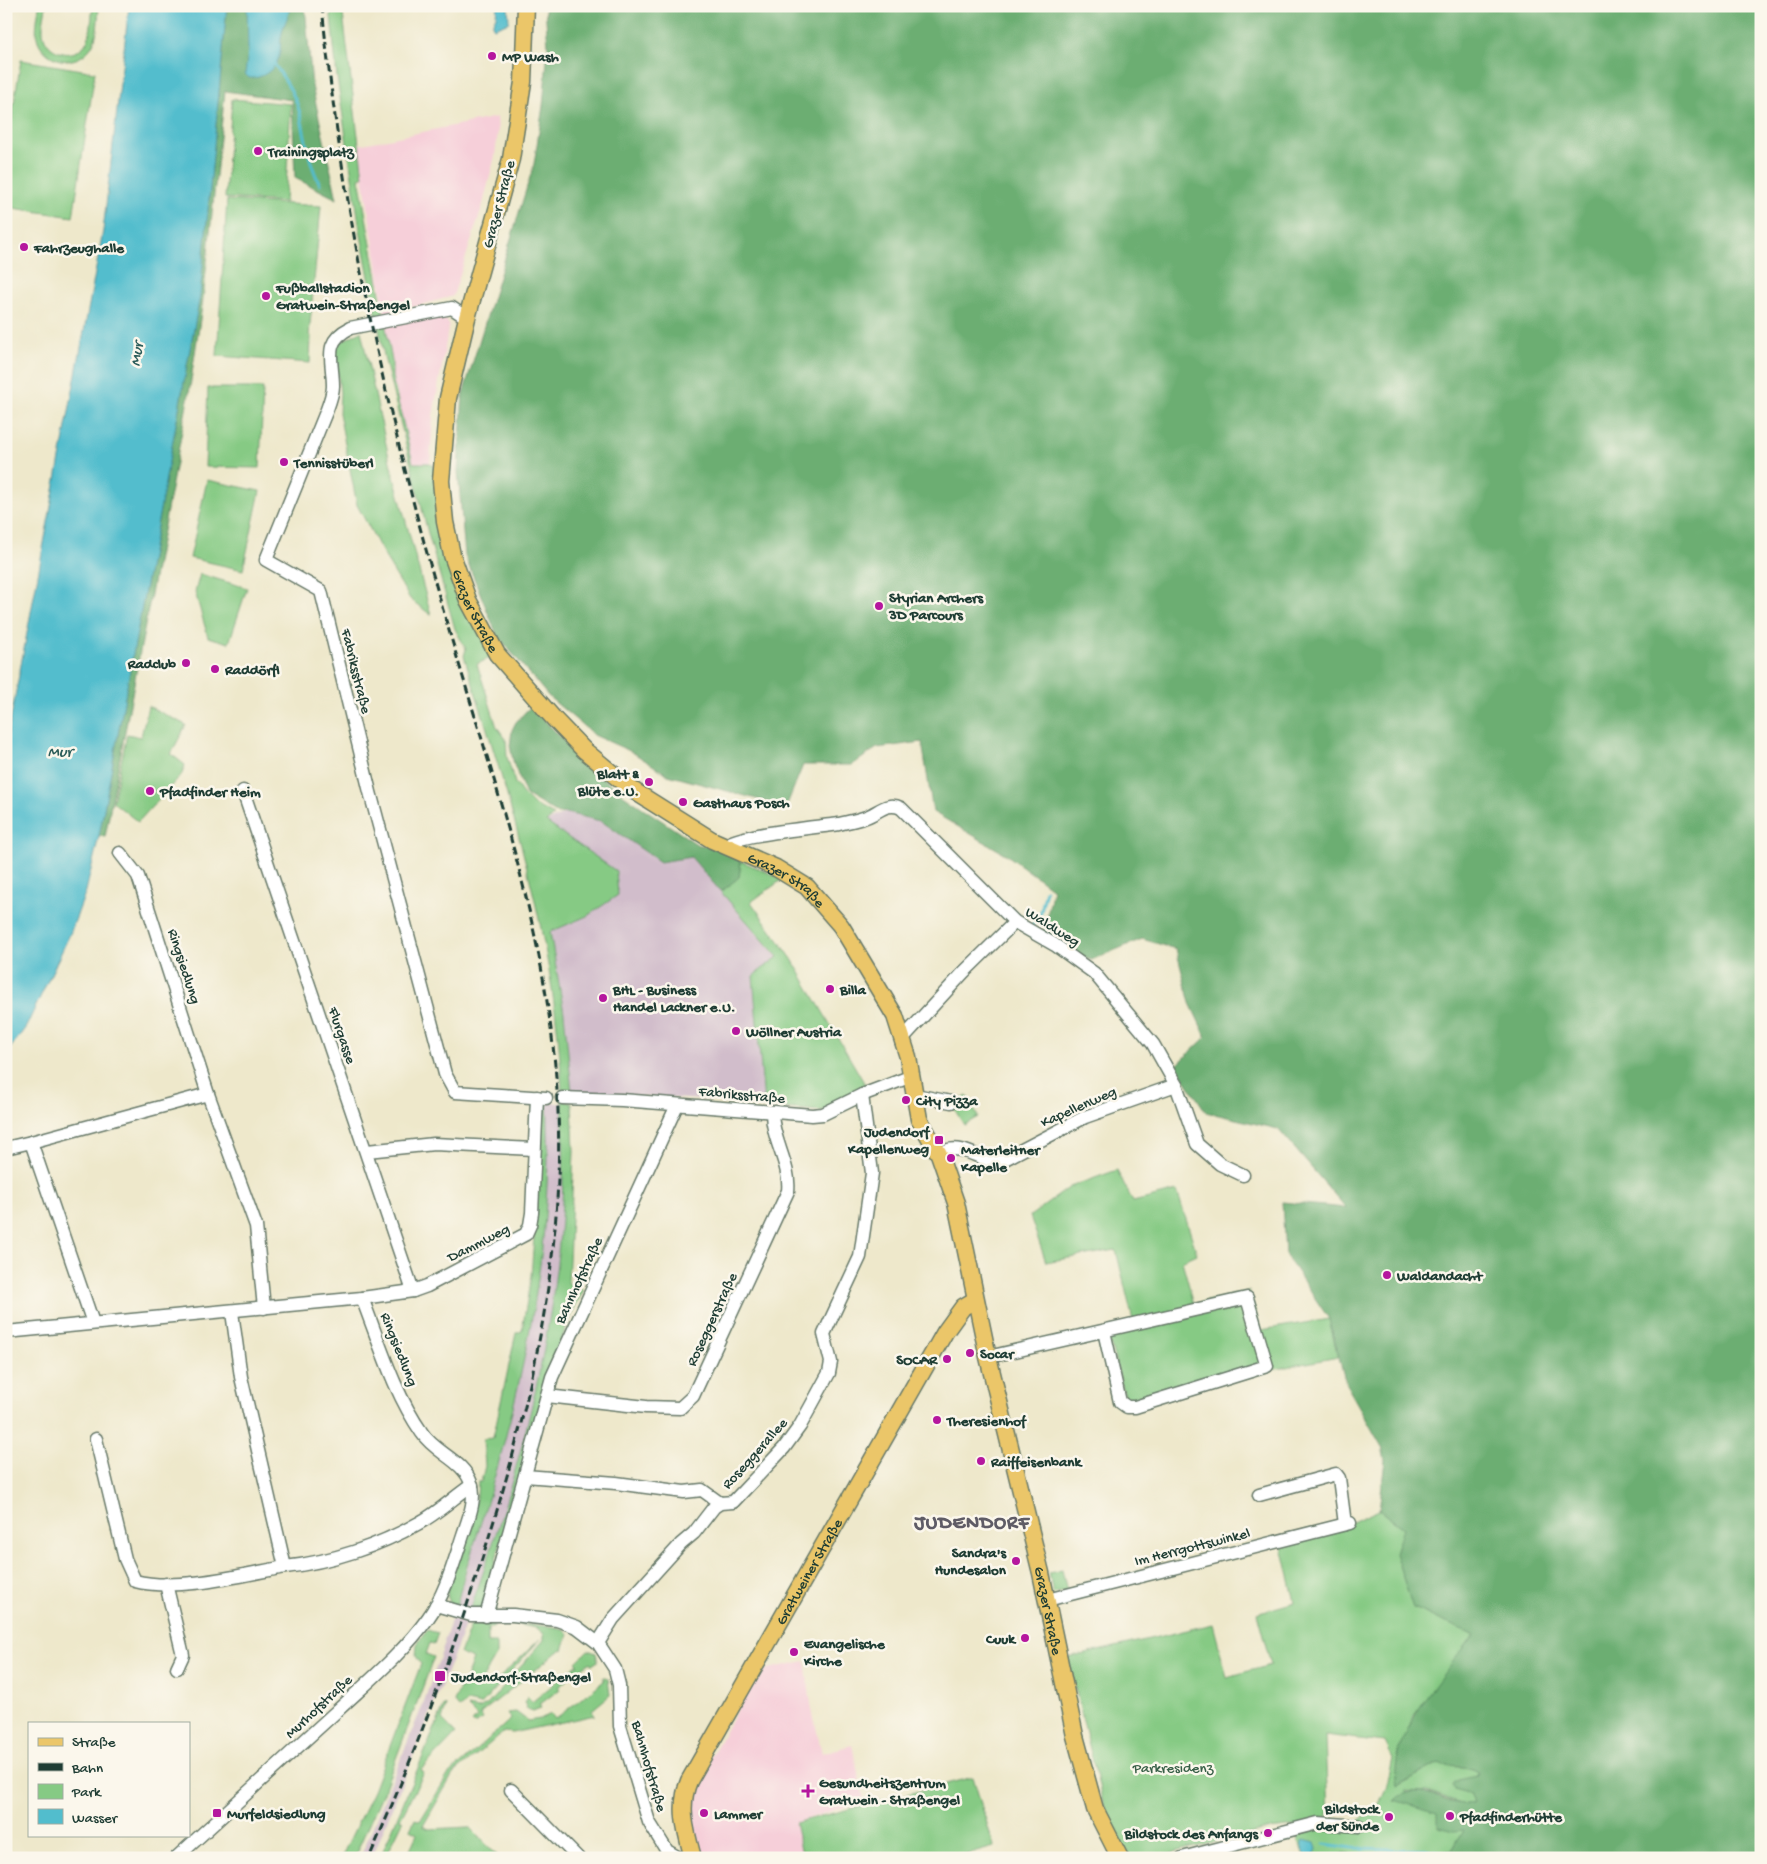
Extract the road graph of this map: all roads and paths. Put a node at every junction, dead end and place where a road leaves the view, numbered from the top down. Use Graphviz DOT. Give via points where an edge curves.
graph roads {
  1 [pos="526,6"];
  2 [pos="467,318"];
  3 [pos="243,791"];
  4 [pos="725,846"];
  5 [pos="120,853"];
  6 [pos="1015,922"];
  7 [pos="904,1037"];
  8 [pos="912,1076"];
  9 [pos="1176,1085"];
  10 [pos="208,1094"];
  11 [pos="862,1095"];
  12 [pos="915,1095"];
  13 [pos="542,1097"];
  14 [pos="562,1098"];
  15 [pos="951,1102"];
  16 [pos="677,1105"];
  17 [pos="772,1113"];
  18 [pos="31,1142"];
  19 [pos="6,1148"];
  20 [pos="534,1149"];
  21 [pos="367,1151"];
  22 [pos="939,1154"];
  23 [pos="1243,1175"];
  24 [pos="413,1291"];
  25 [pos="362,1298"];
  26 [pos="974,1300"];
  27 [pos="264,1308"];
  28 [pos="232,1312"];
  29 [pos="93,1324"];
  30 [pos="1104,1331"];
  31 [pos="6,1332"];
  32 [pos="988,1358"];
  33 [pos="548,1396"];
  34 [pos="96,1439"];
  35 [pos="526,1476"];
  36 [pos="472,1485"];
  37 [pos="1258,1495"];
  38 [pos="720,1503"];
  39 [pos="285,1567"];
  40 [pos="166,1584"];
  41 [pos="1047,1600"];
  42 [pos="436,1605"];
  43 [pos="486,1616"];
  44 [pos="598,1643"];
  45 [pos="177,1668"];
  46 [pos="512,1790"];
  47 [pos="1359,1826"];
  48 [pos="176,1858"];
  49 [pos="578,1858"];
  50 [pos="679,1858"];
  51 [pos="693,1858"];
  52 [pos="1120,1858"];
  53 [pos="1182,1858"];
  1 -- 2 [label="main road, Grazer Straße" via="523,82 511,159"];
  2 -- 4 [label="main road, Grazer Straße" via="448,398 441,481 452,555 468,600 497,654 536,701 584,750 631,789"];
  2 -- 13 [label="street, Fabriksstraße" via="452,308 350,328 339,333 331,344 333,388 326,412 266,560 320,591 445,1074 456,1092"];
  3 -- 21 [label="street, Flurgasse"];
  4 -- 6 [label="street, Waldweg" via="747,838 866,817 886,806 895,805"];
  4 -- 7 [label="main road, Grazer Straße" via="789,874 820,900 841,926 876,982"];
  5 -- 10 [label="street, Ringsiedlung" via="138,876"];
  6 -- 7 [label="street"];
  6 -- 9 [label="street, Waldweg" via="1094,972 1153,1044"];
  7 -- 8 [label="main road, Grazer Straße"];
  8 -- 11 [label="street, Fabriksstraße"];
  8 -- 12 [label="main road, Grazer Straße"];
  9 -- 22 [label="street, Kapellenweg" via="1085,1117 999,1162 957,1148"];
  9 -- 23 [label="street, Waldweg" via="1197,1144 1220,1164"];
  10 -- 18 [label="street"];
  10 -- 27 [label="street, Ringsiedlung" via="256,1226"];
  11 -- 17 [label="street, Fabriksstraße" via="823,1114"];
  11 -- 38 [label="street, Roseggerallee" via="872,1173 860,1257 824,1334 831,1362 829,1373 784,1448 733,1502"];
  12 -- 15 [label="street"];
  12 -- 22 [label="main road, Grazer Straße" via="919,1119"];
  13 -- 20 [label="street, Dammweg"];
  14 -- 16 [label="street, Fabriksstraße"];
  16 -- 17 [label="street, Fabriksstraße"];
  16 -- 33 [label="street, Bahnhofstraße" via="576,1322 552,1377"];
  17 -- 33 [label="street, Roseggerstraße" via="772,1124 789,1180 788,1192 693,1396 680,1408"];
  18 -- 19 [label="street"];
  18 -- 29 [label="street"];
  20 -- 21 [label="street" via="434,1144"];
  20 -- 24 [label="street, Dammweg" via="532,1219 526,1234"];
  21 -- 24 [label="street, Flurgasse"];
  22 -- 26 [label="main road, Grazer Straße" via="956,1203"];
  24 -- 25 [label="street, Dammweg"];
  25 -- 27 [label="street"];
  25 -- 36 [label="street, Ringsiedlung" via="409,1413 426,1438 462,1469"];
  26 -- 32 [label="main road, Grazer Straße"];
  26 -- 51 [label="main road, Gratweiner Straße" via="955,1316 945,1332 689,1781 683,1815"];
  27 -- 28 [label="street"];
  28 -- 29 [label="street"];
  28 -- 39 [label="street" via="240,1377"];
  29 -- 31 [label="street"];
  30 -- 30 [label="street" via="1247,1298 1268,1366 1126,1407 1120,1402"];
  30 -- 32 [label="street"];
  32 -- 41 [label="main road, Grazer Straße"];
  33 -- 35 [label="street, Bahnhofstraße"];
  34 -- 40 [label="street" via="125,1559 135,1580"];
  35 -- 38 [label="street" via="684,1492 702,1490"];
  35 -- 43 [label="street, Bahnhofstraße"];
  36 -- 39 [label="street" via="421,1522 393,1536 314,1564"];
  36 -- 42 [label="street" via="469,1516"];
  37 -- 41 [label="street, Im Herrgottswinkel" via="1336,1474 1347,1523"];
  38 -- 44 [label="street, Roseggerallee" via="613,1619"];
  39 -- 40 [label="street"];
  40 -- 45 [label="street" via="184,1656"];
  41 -- 52 [label="main road, Grazer Straße" via="1075,1736 1095,1809"];
  42 -- 43 [label="street"];
  42 -- 48 [label="street, Murhofstraße" via="401,1650"];
  43 -- 44 [label="street, Bahnhofstraße" via="557,1620 577,1627"];
  44 -- 50 [label="street, Bahnhofstraße" via="615,1669 619,1685 620,1726 649,1822 667,1850"];
  46 -- 49 [label="street"];
  47 -- 53 [label="street" via="1318,1823"];
}
